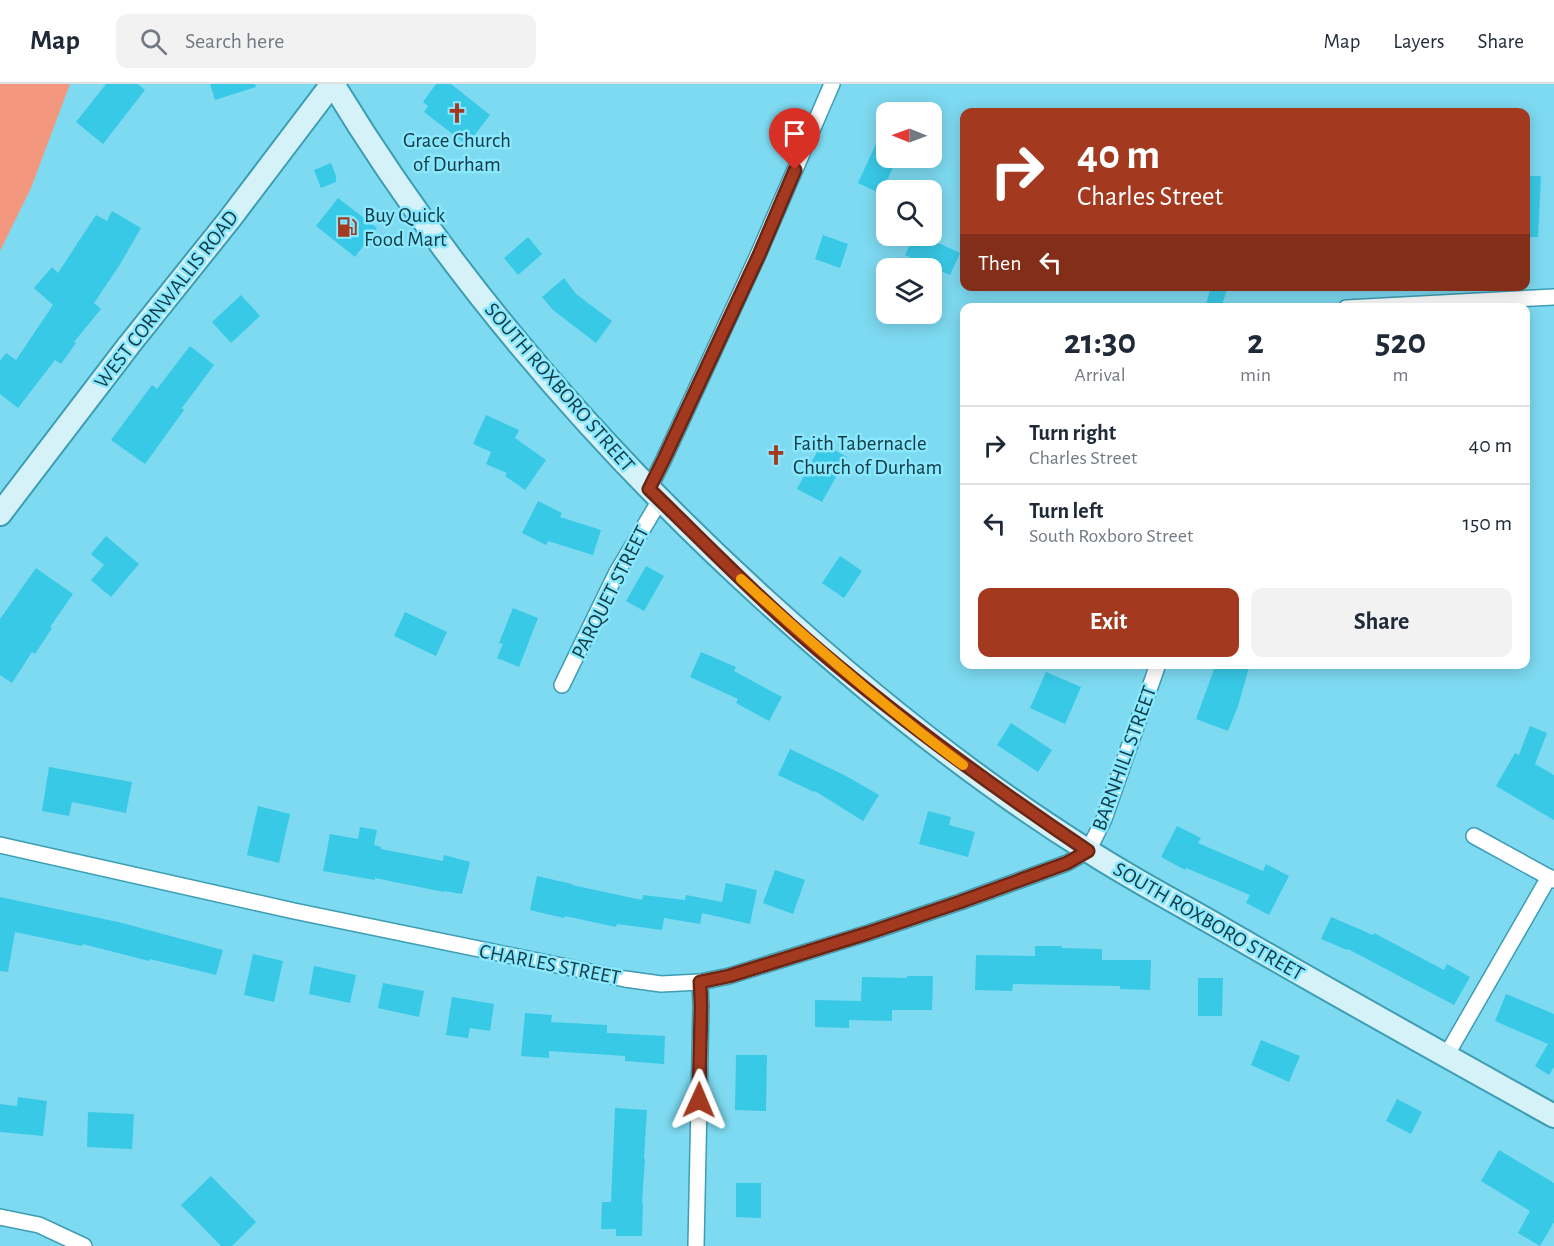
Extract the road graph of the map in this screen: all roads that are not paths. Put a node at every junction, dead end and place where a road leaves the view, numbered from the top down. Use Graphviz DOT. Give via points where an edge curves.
graph roads {
  1 [pos="332,84"];
  2 [pos="832,84"];
  3 [pos="1554,297"];
  4 [pos="1441,303"];
  5 [pos="654,495"];
  6 [pos="0,514"];
  7 [pos="1156,669"];
  8 [pos="562,685"];
  9 [pos="1474,836"];
  10 [pos="0,845"];
  11 [pos="1088,851"];
  12 [pos="1551,879"];
  13 [pos="700,982"];
  14 [pos="1446,1056"];
  15 [pos="1554,1116"];
  16 [pos="0,1217"];
  17 [pos="84,1246"];
  18 [pos="696,1246"];
  1 -- 5 [label="street, SOUTH ROXBORO STREET" via="435,237 513,336"];
  1 -- 6 [label="street, WEST CORNWALLIS ROAD"];
  2 -- 5 [label="street, PARQUET STREET" via="759,255 664,459"];
  3 -- 4 [label="street"];
  5 -- 8 [label="street, PARQUET STREET"];
  5 -- 11 [label="street, SOUTH ROXBORO STREET" via="820,651 902,718"];
  7 -- 11 [label="street, BARNHILL STREET" via="1104,819"];
  9 -- 12 [label="street"];
  10 -- 13 [label="street, CHARLES STREET" via="625,980 661,984"];
  11 -- 13 [label="street, CHARLES STREET" via="1067,863 950,906"];
  11 -- 14 [label="street, SOUTH ROXBORO STREET"];
  12 -- 14 [label="street"];
  13 -- 18 [label="street"];
  14 -- 15 [label="street, SOUTH ROXBORO STREET"];
  16 -- 17 [label="street" via="39,1225"];
}
